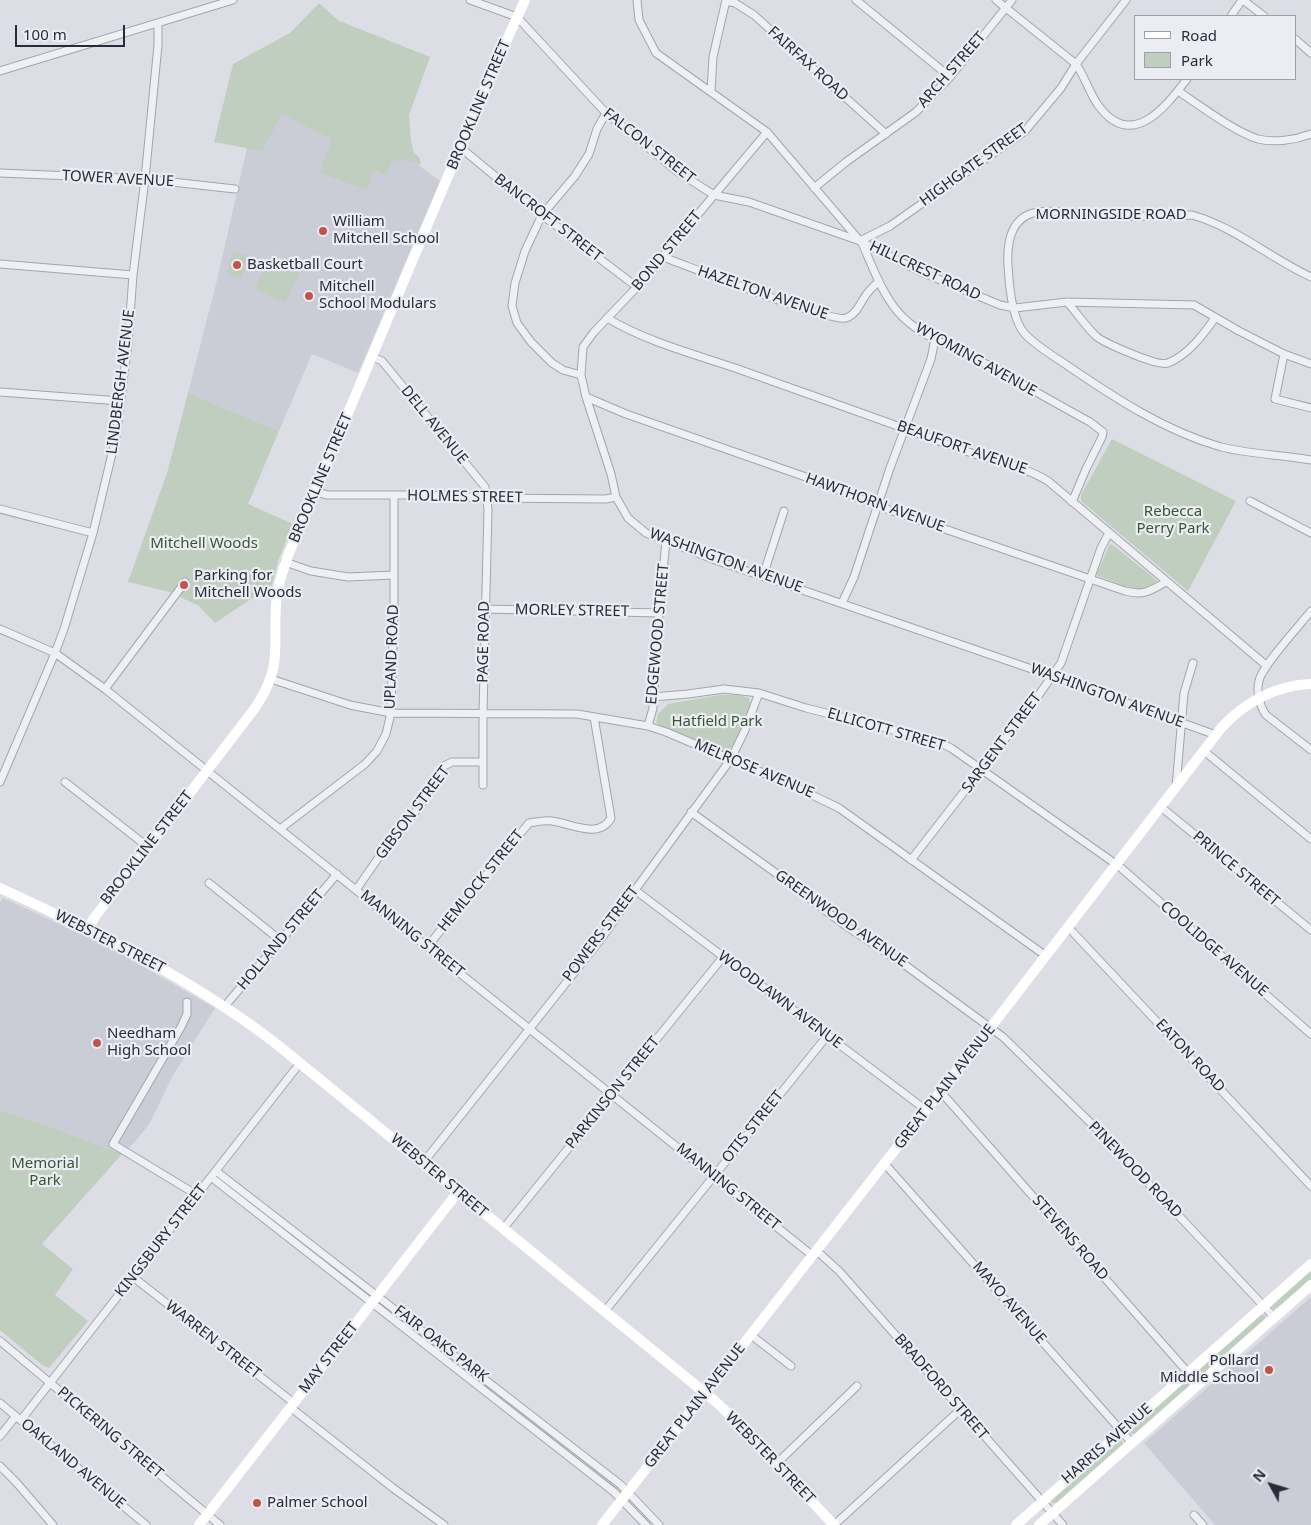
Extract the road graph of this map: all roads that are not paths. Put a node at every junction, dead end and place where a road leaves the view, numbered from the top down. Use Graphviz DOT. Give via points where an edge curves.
graph roads {
  1 [pos="233,0"];
  2 [pos="470,0"];
  3 [pos="525,0"];
  4 [pos="637,0"];
  5 [pos="726,0"];
  6 [pos="856,0"];
  7 [pos="996,0"];
  8 [pos="1012,0"];
  9 [pos="1126,0"];
  10 [pos="1243,0"];
  11 [pos="1006,8"];
  12 [pos="1232,15"];
  13 [pos="1263,15"];
  14 [pos="517,17"];
  15 [pos="158,24"];
  16 [pos="1296,41"];
  17 [pos="1311,53"];
  18 [pos="1076,64"];
  19 [pos="0,71"];
  20 [pos="950,76"];
  21 [pos="1186,80"];
  22 [pos="711,91"];
  23 [pos="1178,91"];
  24 [pos="606,113"];
  25 [pos="767,132"];
  26 [pos="886,134"];
  27 [pos="1311,134"];
  28 [pos="461,148"];
  29 [pos="0,173"];
  30 [pos="145,179"];
  31 [pos="814,188"];
  32 [pos="235,189"];
  33 [pos="714,195"];
  34 [pos="542,215"];
  35 [pos="860,241"];
  36 [pos="663,257"];
  37 [pos="0,264"];
  38 [pos="133,275"];
  39 [pos="1311,277"];
  40 [pos="879,281"];
  41 [pos="637,287"];
  42 [pos="1067,302"];
  43 [pos="1015,308"];
  44 [pos="607,318"];
  45 [pos="1215,318"];
  46 [pos="935,339"];
  47 [pos="1284,354"];
  48 [pos="372,357"];
  49 [pos="1311,364"];
  50 [pos="582,375"];
  51 [pos="0,392"];
  52 [pos="586,397"];
  53 [pos="120,401"];
  54 [pos="1311,408"];
  55 [pos="906,428"];
  56 [pos="1311,460"];
  57 [pos="315,492"];
  58 [pos="394,496"];
  59 [pos="616,497"];
  60 [pos="487,498"];
  61 [pos="1250,501"];
  62 [pos="1072,502"];
  63 [pos="878,506"];
  64 [pos="0,509"];
  65 [pos="784,511"];
  66 [pos="93,533"];
  67 [pos="1311,533"];
  68 [pos="1109,534"];
  69 [pos="666,541"];
  70 [pos="285,562"];
  71 [pos="394,575"];
  72 [pos="763,576"];
  73 [pos="1090,578"];
  74 [pos="185,582"];
  75 [pos="1166,582"];
  76 [pos="842,603"];
  77 [pos="485,610"];
  78 [pos="1311,611"];
  79 [pos="659,613"];
  80 [pos="0,629"];
  81 [pos="55,653"];
  82 [pos="1193,663"];
  83 [pos="1267,666"];
  84 [pos="1052,676"];
  85 [pos="271,679"];
  86 [pos="1311,684"];
  87 [pos="105,689"];
  88 [pos="759,693"];
  89 [pos="653,697"];
  90 [pos="1260,698"];
  91 [pos="391,712"];
  92 [pos="483,713"];
  93 [pos="594,717"];
  94 [pos="1182,724"];
  95 [pos="648,726"];
  96 [pos="1216,735"];
  97 [pos="1311,750"];
  98 [pos="1204,751"];
  99 [pos="731,759"];
  100 [pos="483,762"];
  101 [pos="207,770"];
  102 [pos="982,770"];
  103 [pos="0,782"];
  104 [pos="65,782"];
  105 [pos="483,785"];
  106 [pos="1176,787"];
  107 [pos="1161,807"];
  108 [pos="691,812"];
  109 [pos="280,829"];
  110 [pos="1311,840"];
  111 [pos="148,847"];
  112 [pos="911,860"];
  113 [pos="1116,864"];
  114 [pos="337,874"];
  115 [pos="209,883"];
  116 [pos="0,888"];
  117 [pos="356,890"];
  118 [pos="635,890"];
  119 [pos="1068,927"];
  120 [pos="88,928"];
  121 [pos="1311,930"];
  122 [pos="280,940"];
  123 [pos="427,947"];
  124 [pos="1046,956"];
  125 [pos="723,957"];
  126 [pos="187,1002"];
  127 [pos="225,1006"];
  128 [pos="991,1027"];
  129 [pos="529,1028"];
  130 [pos="1311,1034"];
  131 [pos="827,1036"];
  132 [pos="300,1062"];
  133 [pos="941,1092"];
  134 [pos="612,1094"];
  135 [pos="926,1110"];
  136 [pos="423,1163"];
  137 [pos="885,1164"];
  138 [pos="213,1174"];
  139 [pos="714,1176"];
  140 [pos="1311,1186"];
  141 [pos="458,1192"];
  142 [pos="197,1195"];
  143 [pos="504,1229"];
  144 [pos="815,1253"];
  145 [pos="1311,1264"];
  146 [pos="133,1277"];
  147 [pos="1311,1285"];
  148 [pos="374,1300"];
  149 [pos="1264,1306"];
  150 [pos="605,1311"];
  151 [pos="1274,1317"];
  152 [pos="751,1335"];
  153 [pos="0,1341"];
  154 [pos="791,1366"];
  155 [pos="1188,1372"];
  156 [pos="51,1382"];
  157 [pos="1198,1384"];
  158 [pos="857,1386"];
  159 [pos="498,1389"];
  160 [pos="706,1393"];
  161 [pos="492,1397"];
  162 [pos="0,1403"];
  163 [pos="292,1405"];
  164 [pos="961,1409"];
  165 [pos="19,1418"];
  166 [pos="1121,1431"];
  167 [pos="0,1436"];
  168 [pos="1132,1443"];
  169 [pos="776,1464"];
  170 [pos="0,1466"];
  171 [pos="626,1495"];
  172 [pos="1042,1501"];
  173 [pos="1052,1513"];
  174 [pos="207,1514"];
  175 [pos="1194,1515"];
  176 [pos="53,1525"];
  177 [pos="146,1525"];
  178 [pos="199,1525"];
  179 [pos="220,1525"];
  180 [pos="444,1525"];
  181 [pos="602,1525"];
  182 [pos="646,1525"];
  183 [pos="659,1525"];
  184 [pos="834,1525"];
  185 [pos="1016,1525"];
  186 [pos="1039,1525"];
  187 [pos="1062,1525"];
  188 [pos="1203,1525"];
  1 -- 15 [label="street"];
  2 -- 14 [label="street, FALCON STREET"];
  3 -- 14 [label="street, BROOKLINE STREET"];
  4 -- 22 [label="street, HILLCREST ROAD" via="639,20 656,52"];
  5 -- 22 [label="street" via="713,57"];
  5 -- 26 [label="street, FAIRFAX ROAD" via="754,15"];
  6 -- 20 [label="street"];
  7 -- 11 [label="street"];
  8 -- 11 [label="street, ARCH STREET"];
  9 -- 18 [label="street, HIGHGATE STREET"];
  10 -- 12 [label="street"];
  10 -- 13 [label="street"];
  11 -- 18 [label="street"];
  11 -- 20 [label="street, ARCH STREET"];
  14 -- 24 [label="street, FALCON STREET"];
  14 -- 28 [label="street, BROOKLINE STREET"];
  15 -- 19 [label="street"];
  15 -- 30 [label="street, LINDBERGH AVENUE"];
  16 -- 17 [label="street"];
  18 -- 23 [label="street" via="1097,104 1122,124 1136,125 1149,120"];
  18 -- 35 [label="street, HIGHGATE STREET" via="1061,88 1025,130 890,226"];
  20 -- 26 [label="street, ARCH STREET" via="916,112"];
  21 -- 23 [label="street"];
  22 -- 25 [label="street, HILLCREST ROAD"];
  23 -- 27 [label="street" via="1258,139 1283,141"];
  24 -- 33 [label="street, FALCON STREET" via="678,172"];
  24 -- 34 [label="street" via="589,154"];
  25 -- 31 [label="street, HILLCREST ROAD"];
  25 -- 33 [label="street, BOND STREET"];
  26 -- 31 [label="street, ARCH STREET"];
  28 -- 34 [label="street, BANCROFT STREET"];
  28 -- 48 [label="street, BROOKLINE STREET"];
  29 -- 30 [label="street, TOWER AVENUE"];
  30 -- 32 [label="street, TOWER AVENUE"];
  30 -- 38 [label="street, LINDBERGH AVENUE"];
  31 -- 35 [label="street, HILLCREST ROAD"];
  33 -- 35 [label="street, FALCON STREET" via="749,202"];
  33 -- 36 [label="street, BOND STREET"];
  34 -- 41 [label="street, BANCROFT STREET"];
  34 -- 50 [label="street" via="514,283 512,306 517,323 552,363"];
  35 -- 40 [label="street, WYOMING AVENUE"];
  35 -- 43 [label="street, HILLCREST ROAD" via="960,290"];
  36 -- 40 [label="street, HAZELTON AVENUE" via="834,318 853,314"];
  36 -- 41 [label="street, BOND STREET"];
  37 -- 38 [label="street"];
  38 -- 53 [label="street, LINDBERGH AVENUE"];
  39 -- 43 [label="street, MORNINGSIDE ROAD" via="1235,233 1192,214 1108,216 1032,213 1015,227 1008,241 1009,286"];
  40 -- 46 [label="street, WYOMING AVENUE" via="899,313"];
  41 -- 44 [label="street, BOND STREET"];
  42 -- 43 [label="street, HILLCREST ROAD"];
  42 -- 45 [label="street, HILLCREST ROAD" via="1194,305"];
  42 -- 45 [label="street" via="1098,337 1144,359 1164,364 1181,356"];
  43 -- 56 [label="street, MORNINGSIDE ROAD" via="1018,323 1037,344 1144,414 1222,447"];
  44 -- 50 [label="street, BOND STREET" via="583,347"];
  44 -- 55 [label="street, BEAUFORT AVENUE" via="670,346"];
  45 -- 47 [label="street, HILLCREST ROAD"];
  46 -- 55 [label="street"];
  46 -- 62 [label="street, WYOMING AVENUE" via="1101,429 1102,437"];
  47 -- 49 [label="street, HILLCREST ROAD"];
  47 -- 54 [label="street" via="1275,399"];
  48 -- 57 [label="street, BROOKLINE STREET"];
  48 -- 60 [label="street, DELL AVENUE" via="382,361 485,487"];
  50 -- 52 [label="street, WASHINGTON AVENUE"];
  51 -- 53 [label="street"];
  52 -- 59 [label="street, WASHINGTON AVENUE"];
  52 -- 63 [label="street, HAWTHORN AVENUE"];
  53 -- 66 [label="street, LINDBERGH AVENUE" via="116,437"];
  55 -- 62 [label="street, BEAUFORT AVENUE" via="1037,474"];
  55 -- 63 [label="street"];
  57 -- 58 [label="street, HOLMES STREET"];
  57 -- 70 [label="street, BROOKLINE STREET"];
  58 -- 60 [label="street, HOLMES STREET"];
  58 -- 71 [label="street, UPLAND ROAD"];
  59 -- 60 [label="street, HOLMES STREET"];
  59 -- 69 [label="street, WASHINGTON AVENUE" via="628,518 646,533"];
  60 -- 77 [label="street, PAGE ROAD"];
  61 -- 67 [label="street"];
  62 -- 68 [label="street, BEAUFORT AVENUE"];
  63 -- 73 [label="street, HAWTHORN AVENUE"];
  63 -- 76 [label="street"];
  64 -- 66 [label="street"];
  65 -- 72 [label="street"];
  66 -- 81 [label="street, LINDBERGH AVENUE"];
  68 -- 73 [label="street, SARGENT STREET"];
  68 -- 75 [label="street, BEAUFORT AVENUE"];
  69 -- 72 [label="street, WASHINGTON AVENUE"];
  69 -- 79 [label="street, EDGEWOOD STREET"];
  70 -- 71 [label="street" via="311,571 348,577"];
  70 -- 85 [label="street, BROOKLINE STREET" via="277,596 276,652"];
  71 -- 91 [label="street, UPLAND ROAD"];
  72 -- 76 [label="street, WASHINGTON AVENUE"];
  73 -- 75 [label="street, HAWTHORN AVENUE" via="1135,594 1150,591"];
  73 -- 84 [label="street, SARGENT STREET" via="1061,663"];
  74 -- 87 [label="street"];
  75 -- 83 [label="street, BEAUFORT AVENUE"];
  76 -- 84 [label="street, WASHINGTON AVENUE"];
  77 -- 79 [label="street, MORLEY STREET"];
  77 -- 92 [label="street, PAGE ROAD"];
  78 -- 83 [label="street"];
  79 -- 89 [label="street, EDGEWOOD STREET"];
  80 -- 81 [label="street, MANNING STREET"];
  81 -- 87 [label="street, MANNING STREET"];
  81 -- 103 [label="street, LINDBERGH AVENUE"];
  82 -- 94 [label="street" via="1184,693"];
  83 -- 90 [label="street" via="1258,682"];
  84 -- 94 [label="street, WASHINGTON AVENUE"];
  84 -- 102 [label="street, SARGENT STREET"];
  85 -- 91 [label="street, MELROSE AVENUE" via="350,705"];
  85 -- 101 [label="street, BROOKLINE STREET" via="254,708"];
  86 -- 90 [label="street, GREAT PLAIN AVENUE" via="1283,688"];
  87 -- 101 [label="street, MANNING STREET"];
  88 -- 89 [label="street, ELLICOTT STREET" via="724,690"];
  88 -- 99 [label="street, POWERS STREET"];
  88 -- 102 [label="street, ELLICOTT STREET" via="936,741"];
  89 -- 95 [label="street, EDGEWOOD STREET"];
  90 -- 96 [label="street, GREAT PLAIN AVENUE" via="1234,716"];
  90 -- 97 [label="street" via="1266,715"];
  91 -- 92 [label="street, MELROSE AVENUE"];
  91 -- 109 [label="street, UPLAND ROAD" via="386,734 365,764"];
  92 -- 93 [label="street, MELROSE AVENUE"];
  92 -- 100 [label="street, PAGE ROAD"];
  93 -- 95 [label="street, MELROSE AVENUE"];
  93 -- 123 [label="street, HEMLOCK STREET" via="611,818 608,824 579,829 552,821 529,823"];
  94 -- 96 [label="street, WASHINGTON AVENUE"];
  94 -- 106 [label="street"];
  95 -- 99 [label="street, MELROSE AVENUE"];
  96 -- 98 [label="street, GREAT PLAIN AVENUE"];
  98 -- 106 [label="street, GREAT PLAIN AVENUE"];
  98 -- 110 [label="street"];
  99 -- 108 [label="street, POWERS STREET"];
  99 -- 112 [label="street, MELROSE AVENUE" via="832,804"];
  100 -- 105 [label="street, PAGE ROAD"];
  100 -- 117 [label="street, GIBSON STREET" via="452,762 444,766 420,806"];
  101 -- 109 [label="street, MANNING STREET"];
  101 -- 111 [label="street, BROOKLINE STREET"];
  102 -- 112 [label="street, SARGENT STREET"];
  102 -- 113 [label="street, ELLICOTT STREET"];
  104 -- 111 [label="street"];
  106 -- 107 [label="street, GREAT PLAIN AVENUE"];
  107 -- 113 [label="street, GREAT PLAIN AVENUE"];
  107 -- 121 [label="street, PRINCE STREET"];
  108 -- 118 [label="street, POWERS STREET"];
  108 -- 128 [label="street, GREENWOOD AVENUE"];
  109 -- 114 [label="street, MANNING STREET"];
  111 -- 120 [label="street, BROOKLINE STREET"];
  112 -- 124 [label="street, MELROSE AVENUE"];
  113 -- 119 [label="street, GREAT PLAIN AVENUE"];
  113 -- 130 [label="street, COOLIDGE AVENUE"];
  114 -- 117 [label="street, MANNING STREET"];
  114 -- 122 [label="street, HOLLAND STREET"];
  115 -- 122 [label="street"];
  116 -- 120 [label="street, WEBSTER STREET"];
  117 -- 123 [label="street, MANNING STREET"];
  118 -- 125 [label="street, WOODLAWN AVENUE"];
  118 -- 129 [label="street, POWERS STREET" via="604,935"];
  119 -- 124 [label="street, GREAT PLAIN AVENUE"];
  119 -- 140 [label="street, EATON ROAD"];
  120 -- 127 [label="street, WEBSTER STREET"];
  122 -- 127 [label="street, HOLLAND STREET"];
  123 -- 129 [label="street, MANNING STREET"];
  124 -- 128 [label="street, GREAT PLAIN AVENUE"];
  125 -- 131 [label="street, WOODLAWN AVENUE"];
  125 -- 134 [label="street, PARKINSON STREET"];
  126 -- 142 [label="street" via="187,1014 181,1027 113,1144"];
  127 -- 132 [label="street, WEBSTER STREET"];
  128 -- 133 [label="street, GREAT PLAIN AVENUE"];
  128 -- 149 [label="street, PINEWOOD ROAD" via="1101,1133"];
  129 -- 134 [label="street, MANNING STREET"];
  129 -- 136 [label="street, POWERS STREET"];
  131 -- 135 [label="street, WOODLAWN AVENUE"];
  131 -- 139 [label="street, OTIS STREET"];
  132 -- 136 [label="street, WEBSTER STREET"];
  132 -- 138 [label="street, KINGSBURY STREET"];
  133 -- 135 [label="street, GREAT PLAIN AVENUE"];
  133 -- 155 [label="street, STEVENS ROAD"];
  134 -- 139 [label="street, MANNING STREET"];
  134 -- 143 [label="street, PARKINSON STREET"];
  135 -- 137 [label="street, GREAT PLAIN AVENUE"];
  136 -- 141 [label="street, WEBSTER STREET"];
  137 -- 144 [label="street, GREAT PLAIN AVENUE"];
  137 -- 166 [label="street, MAYO AVENUE"];
  138 -- 142 [label="street, KINGSBURY STREET"];
  138 -- 148 [label="street, FAIR OAKS PARK"];
  139 -- 144 [label="street, MANNING STREET"];
  139 -- 150 [label="street, OTIS STREET"];
  141 -- 143 [label="street, WEBSTER STREET"];
  141 -- 148 [label="street, MAY STREET"];
  142 -- 146 [label="street, KINGSBURY STREET"];
  143 -- 150 [label="street, WEBSTER STREET"];
  144 -- 152 [label="street, GREAT PLAIN AVENUE"];
  144 -- 164 [label="street, BRADFORD STREET" via="839,1271"];
  145 -- 149 [label="street, HARRIS AVENUE"];
  146 -- 156 [label="street, KINGSBURY STREET"];
  146 -- 163 [label="street, WARREN STREET"];
  147 -- 151 [label="street, HARRIS AVENUE"];
  148 -- 159 [label="street, FAIR OAKS PARK"];
  148 -- 161 [label="street, FAIR OAKS PARK"];
  148 -- 163 [label="street, MAY STREET"];
  149 -- 151 [label="street, PINEWOOD ROAD"];
  149 -- 155 [label="street, HARRIS AVENUE"];
  150 -- 160 [label="street, WEBSTER STREET"];
  151 -- 157 [label="street, HARRIS AVENUE"];
  152 -- 154 [label="street"];
  152 -- 160 [label="street, GREAT PLAIN AVENUE"];
  153 -- 156 [label="street, PICKERING STREET"];
  155 -- 157 [label="street, STEVENS ROAD"];
  155 -- 166 [label="street, HARRIS AVENUE"];
  156 -- 165 [label="street, KINGSBURY STREET"];
  156 -- 174 [label="street, PICKERING STREET"];
  157 -- 168 [label="street, HARRIS AVENUE"];
  158 -- 169 [label="street"];
  159 -- 161 [label="street"];
  159 -- 171 [label="street, FAIR OAKS PARK"];
  160 -- 169 [label="street, WEBSTER STREET"];
  160 -- 171 [label="street, GREAT PLAIN AVENUE"];
  161 -- 171 [label="street, FAIR OAKS PARK"];
  162 -- 165 [label="street, OAKLAND AVENUE"];
  163 -- 174 [label="street, MAY STREET"];
  163 -- 180 [label="street, WARREN STREET" via="393,1488"];
  164 -- 172 [label="street, BRADFORD STREET"];
  164 -- 184 [label="street"];
  165 -- 167 [label="street, KINGSBURY STREET"];
  165 -- 177 [label="street, OAKLAND AVENUE"];
  166 -- 168 [label="street, MAYO AVENUE"];
  166 -- 172 [label="street, HARRIS AVENUE"];
  168 -- 173 [label="street, HARRIS AVENUE"];
  169 -- 184 [label="street, WEBSTER STREET"];
  170 -- 176 [label="street"];
  171 -- 181 [label="street, GREAT PLAIN AVENUE"];
  171 -- 182 [label="street, FAIR OAKS PARK"];
  171 -- 183 [label="street, FAIR OAKS PARK"];
  172 -- 173 [label="street, BRADFORD STREET"];
  172 -- 185 [label="street, HARRIS AVENUE"];
  173 -- 186 [label="street, HARRIS AVENUE"];
  173 -- 187 [label="street, BRADFORD STREET"];
  174 -- 178 [label="street, MAY STREET"];
  174 -- 179 [label="street, PICKERING STREET"];
  175 -- 188 [label="street"];
}
